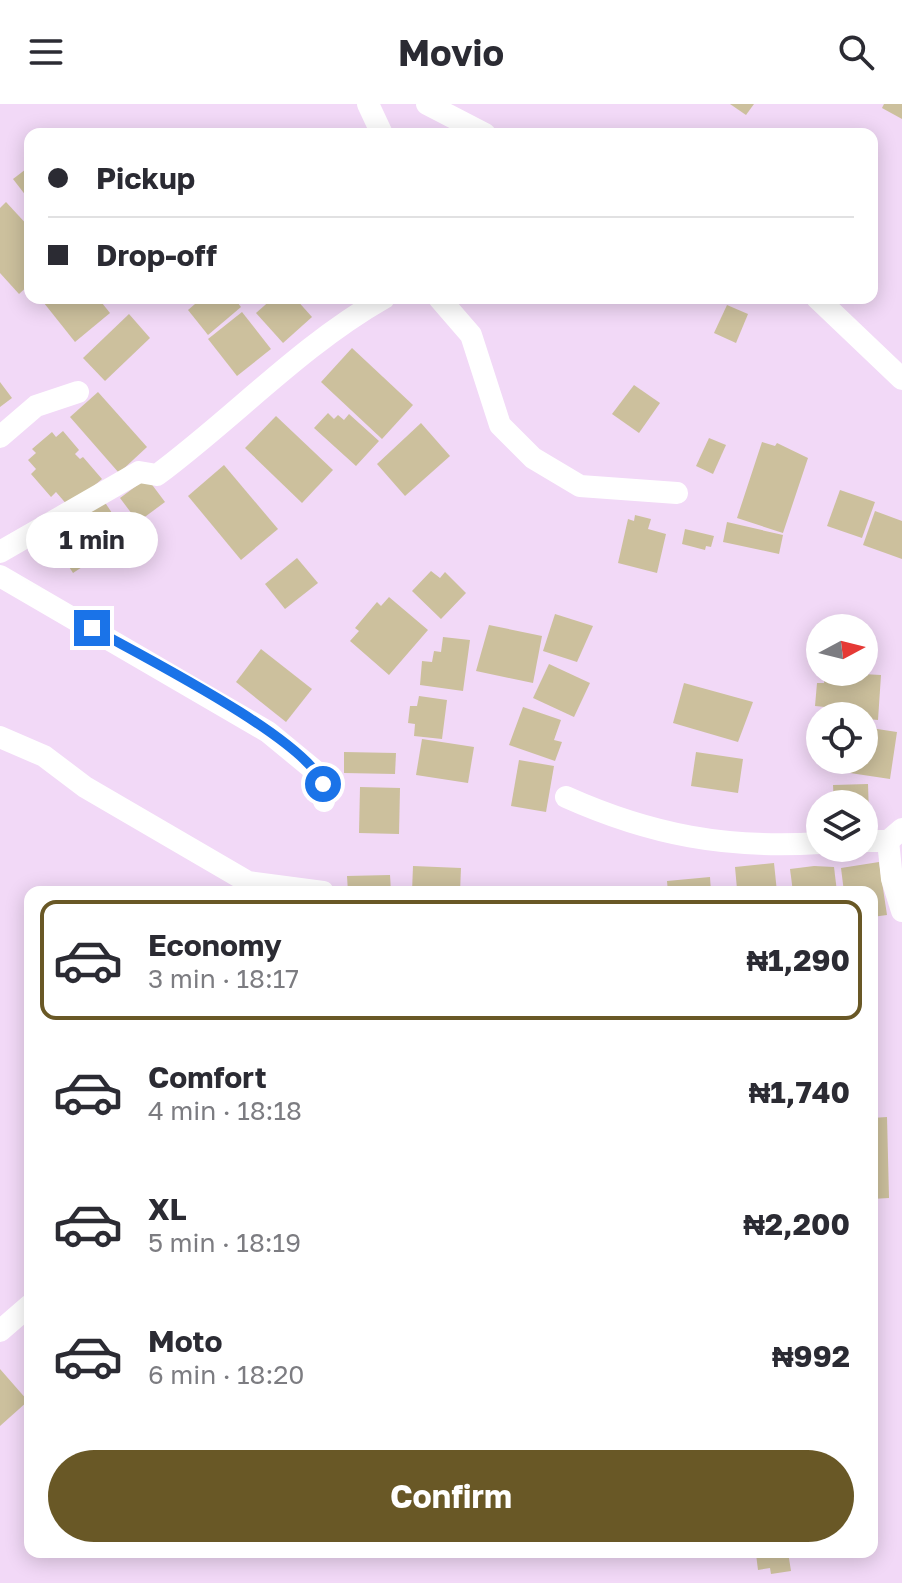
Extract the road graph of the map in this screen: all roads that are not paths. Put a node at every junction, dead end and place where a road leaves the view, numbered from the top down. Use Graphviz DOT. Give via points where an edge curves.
graph roads {
  1 [pos="368,104"];
  2 [pos="427,104"];
  3 [pos="379,128"];
  4 [pos="473,128"];
  5 [pos="374,304"];
  6 [pos="444,304"];
  7 [pos="823,304"];
  8 [pos="902,379"];
  9 [pos="78,392"];
  10 [pos="0,437"];
  11 [pos="677,493"];
  12 [pos="0,552"];
  13 [pos="0,576"];
  14 [pos="0,737"];
  15 [pos="566,797"];
  16 [pos="324,801"];
  17 [pos="895,835"];
  18 [pos="806,843"];
  19 [pos="278,886"];
  20 [pos="902,911"];
  21 [pos="24,1310"];
  22 [pos="0,1331"];
  1 -- 3 [label="street"];
  2 -- 4 [label="street"];
  5 -- 12 [label="street" via="331,330 208,438 157,475 139,472"];
  6 -- 11 [label="street" via="471,335 500,425 533,458 580,486"];
  7 -- 8 [label="street"];
  9 -- 10 [label="street" via="36,406"];
  13 -- 16 [label="street" via="268,732 319,774"];
  14 -- 19 [label="street" via="44,756 85,787 248,882"];
  15 -- 18 [label="street" via="620,821 665,833 717,842"];
  17 -- 20 [label="street" via="892,879"];
  21 -- 22 [label="street"];
}
